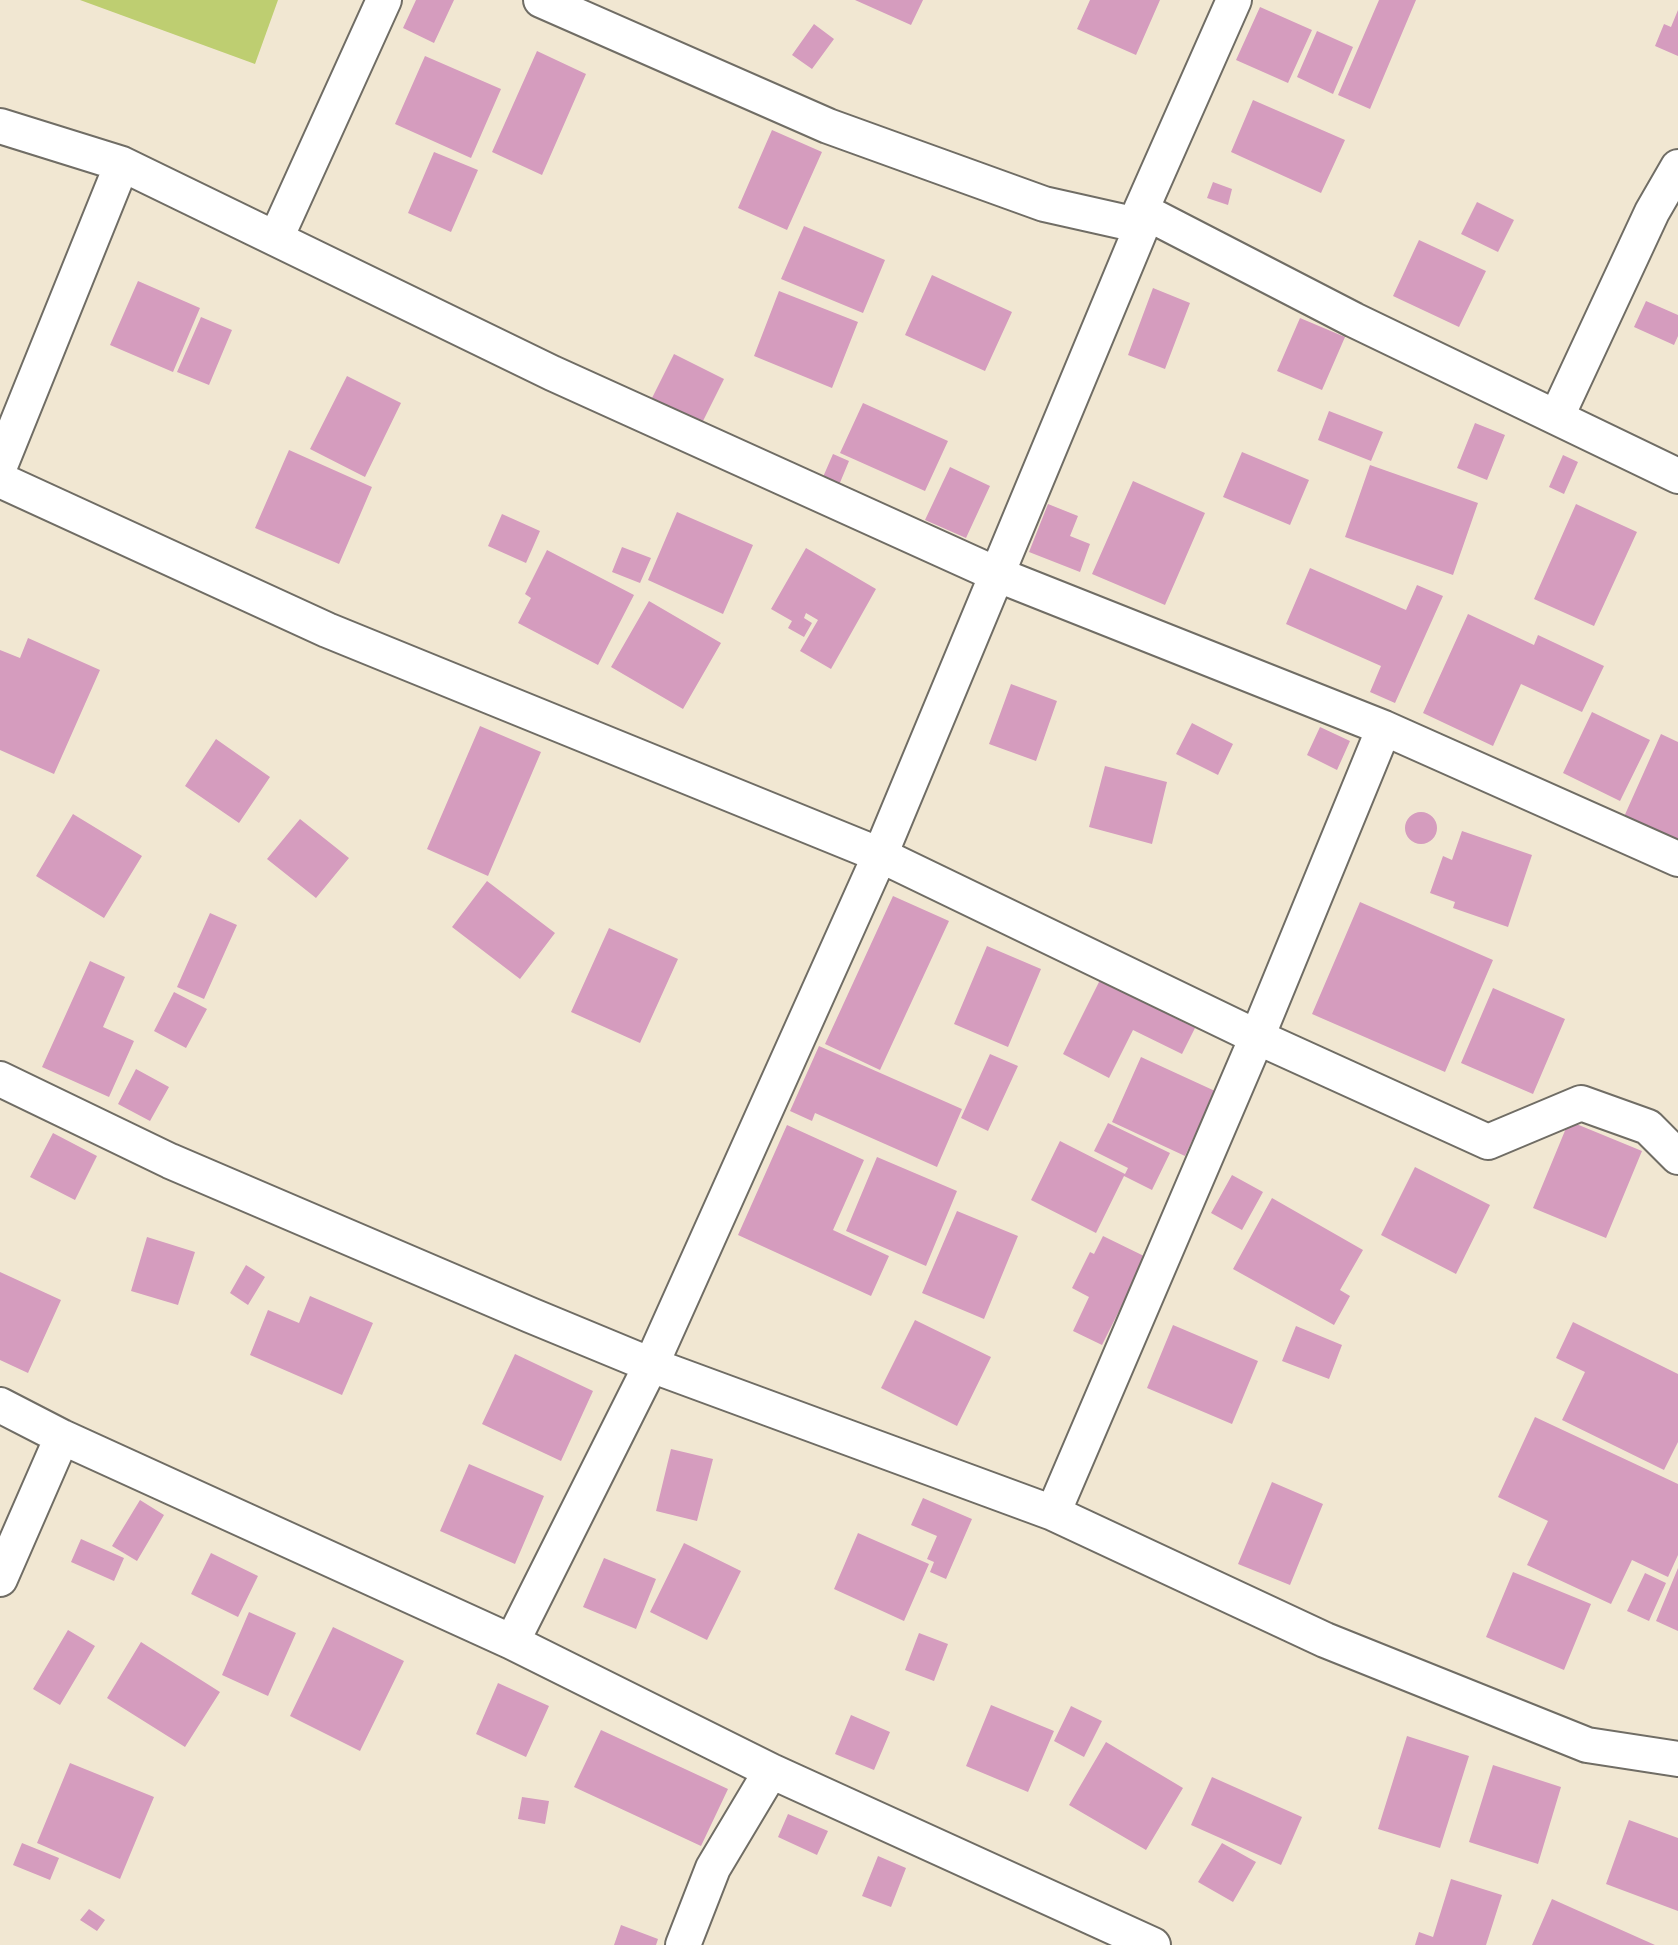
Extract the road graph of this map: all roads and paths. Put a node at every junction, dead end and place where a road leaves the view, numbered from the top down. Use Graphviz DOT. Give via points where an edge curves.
graph roads {
  1 [pos="384,0"];
  2 [pos="541,0"];
  3 [pos="1234,0"];
  4 [pos="0,126"];
  5 [pos="122,164"];
  6 [pos="1678,167"];
  7 [pos="1142,218"];
  8 [pos="276,238"];
  9 [pos="1557,416"];
  10 [pos="0,466"];
  11 [pos="1678,476"];
  12 [pos="0,480"];
  13 [pos="996,574"];
  14 [pos="1384,728"];
  15 [pos="880,855"];
  16 [pos="1678,859"];
  17 [pos="1257,1037"];
  18 [pos="0,1079"];
  19 [pos="1678,1157"];
  20 [pos="651,1365"];
  21 [pos="0,1405"];
  22 [pos="62,1437"];
  23 [pos="1053,1513"];
  24 [pos="0,1579"];
  25 [pos="512,1642"];
  26 [pos="1678,1759"];
  27 [pos="771,1771"];
  28 [pos="683,1945"];
  29 [pos="1153,1945"];
  1 -- 8 [label="street"];
  2 -- 7 [label="street" via="828,126 1044,204"];
  3 -- 7 [label="street"];
  4 -- 5 [label="street"];
  5 -- 8 [label="street"];
  5 -- 10 [label="street"];
  6 -- 9 [label="street"];
  7 -- 9 [label="street"];
  7 -- 13 [label="street"];
  8 -- 13 [label="street" via="552,373"];
  9 -- 11 [label="street"];
  12 -- 15 [label="street" via="327,630"];
  13 -- 14 [label="street"];
  13 -- 15 [label="street"];
  14 -- 16 [label="street"];
  14 -- 17 [label="street"];
  15 -- 17 [label="street"];
  15 -- 20 [label="street"];
  17 -- 19 [label="street" via="1488,1142 1581,1103 1648,1127"];
  17 -- 23 [label="street"];
  18 -- 20 [label="street" via="170,1161"];
  20 -- 23 [label="street"];
  20 -- 25 [label="street"];
  21 -- 22 [label="street"];
  22 -- 24 [label="street"];
  22 -- 25 [label="street"];
  23 -- 26 [label="street" via="1325,1640 1587,1745"];
  25 -- 27 [label="street"];
  27 -- 28 [label="street" via="713,1868"];
  27 -- 29 [label="street"];
}
